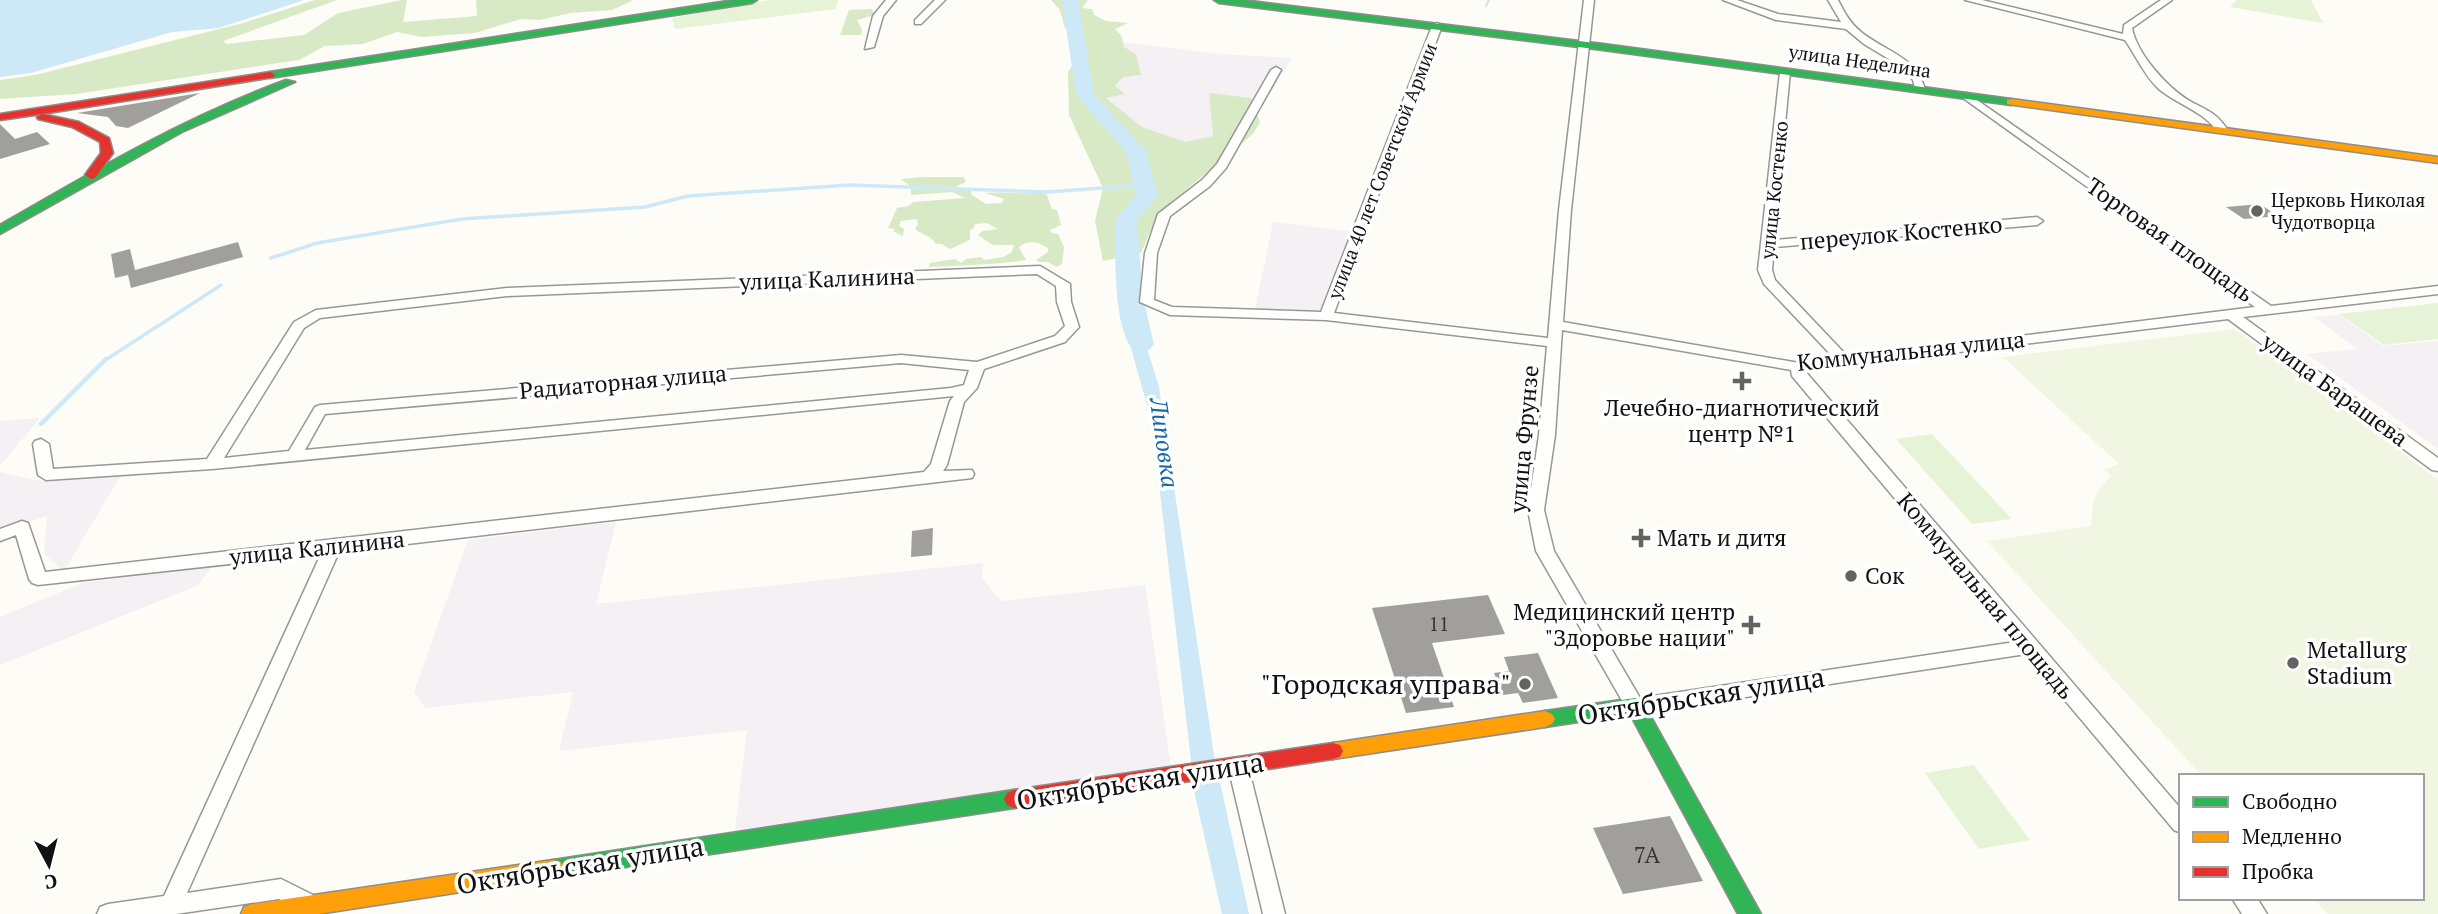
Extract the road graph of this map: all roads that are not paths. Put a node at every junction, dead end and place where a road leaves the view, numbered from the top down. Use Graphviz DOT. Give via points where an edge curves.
graph roads {
  1 [pos="752,0"];
  2 [pos="891,0"];
  3 [pos="940,0"];
  4 [pos="1219,0"];
  5 [pos="1589,0"];
  6 [pos="1728,0"];
  7 [pos="1833,0"];
  8 [pos="1970,0"];
  9 [pos="2167,0"];
  10 [pos="1268,3"];
  11 [pos="918,22"];
  12 [pos="1437,26"];
  13 [pos="1849,26"];
  14 [pos="2129,38"];
  15 [pos="1585,45"];
  16 [pos="869,47"];
  17 [pos="419,52"];
  18 [pos="1276,70"];
  19 [pos="1785,72"];
  20 [pos="1920,90"];
  21 [pos="1967,96"];
  22 [pos="3,116"];
  23 [pos="2221,130"];
  24 [pos="2438,160"];
  25 [pos="87,180"];
  26 [pos="2036,221"];
  27 [pos="0,230"];
  28 [pos="1766,243"];
  29 [pos="2438,290"];
  30 [pos="2268,310"];
  31 [pos="2231,315"];
  32 [pos="1326,316"];
  33 [pos="1555,325"];
  34 [pos="1555,343"];
  35 [pos="1844,361"];
  36 [pos="978,366"];
  37 [pos="1799,367"];
  38 [pos="970,388"];
  39 [pos="41,444"];
  40 [pos="294,456"];
  41 [pos="212,464"];
  42 [pos="2438,466"];
  43 [pos="966,474"];
  44 [pos="929,477"];
  45 [pos="0,534"];
  46 [pos="332,545"];
  47 [pos="2029,646"];
  48 [pos="1635,706"];
  49 [pos="1233,767"];
  50 [pos="2179,822"];
  51 [pos="2245,900"];
  52 [pos="171,905"];
  53 [pos="310,910"];
  54 [pos="108,914"];
  55 [pos="251,914"];
  56 [pos="1274,914"];
  57 [pos="1750,914"];
  58 [pos="2256,914"];
  1 -- 17 [label="main road"];
  2 -- 16 [label="street" via="878,16"];
  3 -- 11 [label="street"];
  4 -- 10 [label="main road, улица Неделина"];
  5 -- 15 [label="street, улица Фрунзе"];
  6 -- 13 [label="street" via="1776,17"];
  7 -- 13 [label="street"];
  8 -- 14 [label="street"];
  9 -- 14 [label="street" via="2127,27"];
  10 -- 12 [label="main road, улица Неделина"];
  12 -- 15 [label="main road, улица Неделина"];
  12 -- 32 [label="street, улица 40 лет Советской Армии"];
  13 -- 20 [label="street" via="1910,68 1920,79"];
  14 -- 23 [label="street" via="2161,85 2214,118"];
  15 -- 19 [label="main road, улица Неделина"];
  15 -- 33 [label="street, улица Фрунзе"];
  17 -- 22 [label="main road"];
  17 -- 25 [label="main road" via="310,76 241,99"];
  18 -- 32 [label="street" via="1222,166 1164,214 1151,253 1147,302 1170,311"];
  19 -- 20 [label="main road, улица Неделина"];
  19 -- 28 [label="street, улица Костенко"];
  20 -- 21 [label="main road, улица Неделина"];
  21 -- 23 [label="main road, улица Неделина"];
  21 -- 30 [label="street, Торговая площадь"];
  22 -- 25 [label="main road" via="63,119 88,127 105,140 107,153"];
  23 -- 24 [label="main road, улица Неделина"];
  25 -- 27 [label="main road"];
  26 -- 28 [label="street, переулок Костенко"];
  28 -- 35 [label="street, улица Костенко" via="1769,281"];
  29 -- 30 [label="street, Торговая площадь"];
  30 -- 31 [label="street, Коммунальная улица"];
  31 -- 35 [label="street, Коммунальная улица"];
  31 -- 42 [label="street, улица Барашева"];
  32 -- 34 [label="street"];
  33 -- 34 [label="street, улица Фрунзе"];
  33 -- 37 [label="street, Коммунальная улица"];
  34 -- 48 [label="street, улица Фрунзе" via="1536,510 1542,541"];
  35 -- 37 [label="street, Коммунальная улица"];
  36 -- 38 [label="street"];
  36 -- 40 [label="street, Радиаторная улица" via="901,359 320,410"];
  36 -- 41 [label="street, улица Калинина" via="1060,339 1072,327 1063,284 1040,271 534,290 316,314 299,325"];
  37 -- 47 [label="street, Коммунальная площадь" via="1797,373"];
  38 -- 40 [label="street, Радиаторная улица"];
  38 -- 44 [label="street" via="957,401 939,465"];
  39 -- 41 [label="street, Радиаторная улица" via="46,475"];
  40 -- 41 [label="street, Радиаторная улица"];
  43 -- 44 [label="street, улица Калинина"];
  44 -- 46 [label="street, улица Калинина"];
  45 -- 46 [label="street, улица Калинина" via="22,527 38,579"];
  46 -- 52 [label="street"];
  47 -- 48 [label="street, Октябрьская улица"];
  47 -- 50 [label="street, Коммунальная площадь"];
  48 -- 49 [label="main road, Октябрьская улица"];
  48 -- 57 [label="main road, улица Фрунзе"];
  49 -- 53 [label="main road, Октябрьская улица"];
  49 -- 56 [label="street"];
  51 -- 58 [label="street"];
  52 -- 53 [label="street" via="281,889"];
  52 -- 54 [label="street"];
  53 -- 55 [label="main road, Октябрьская улица"];
}
